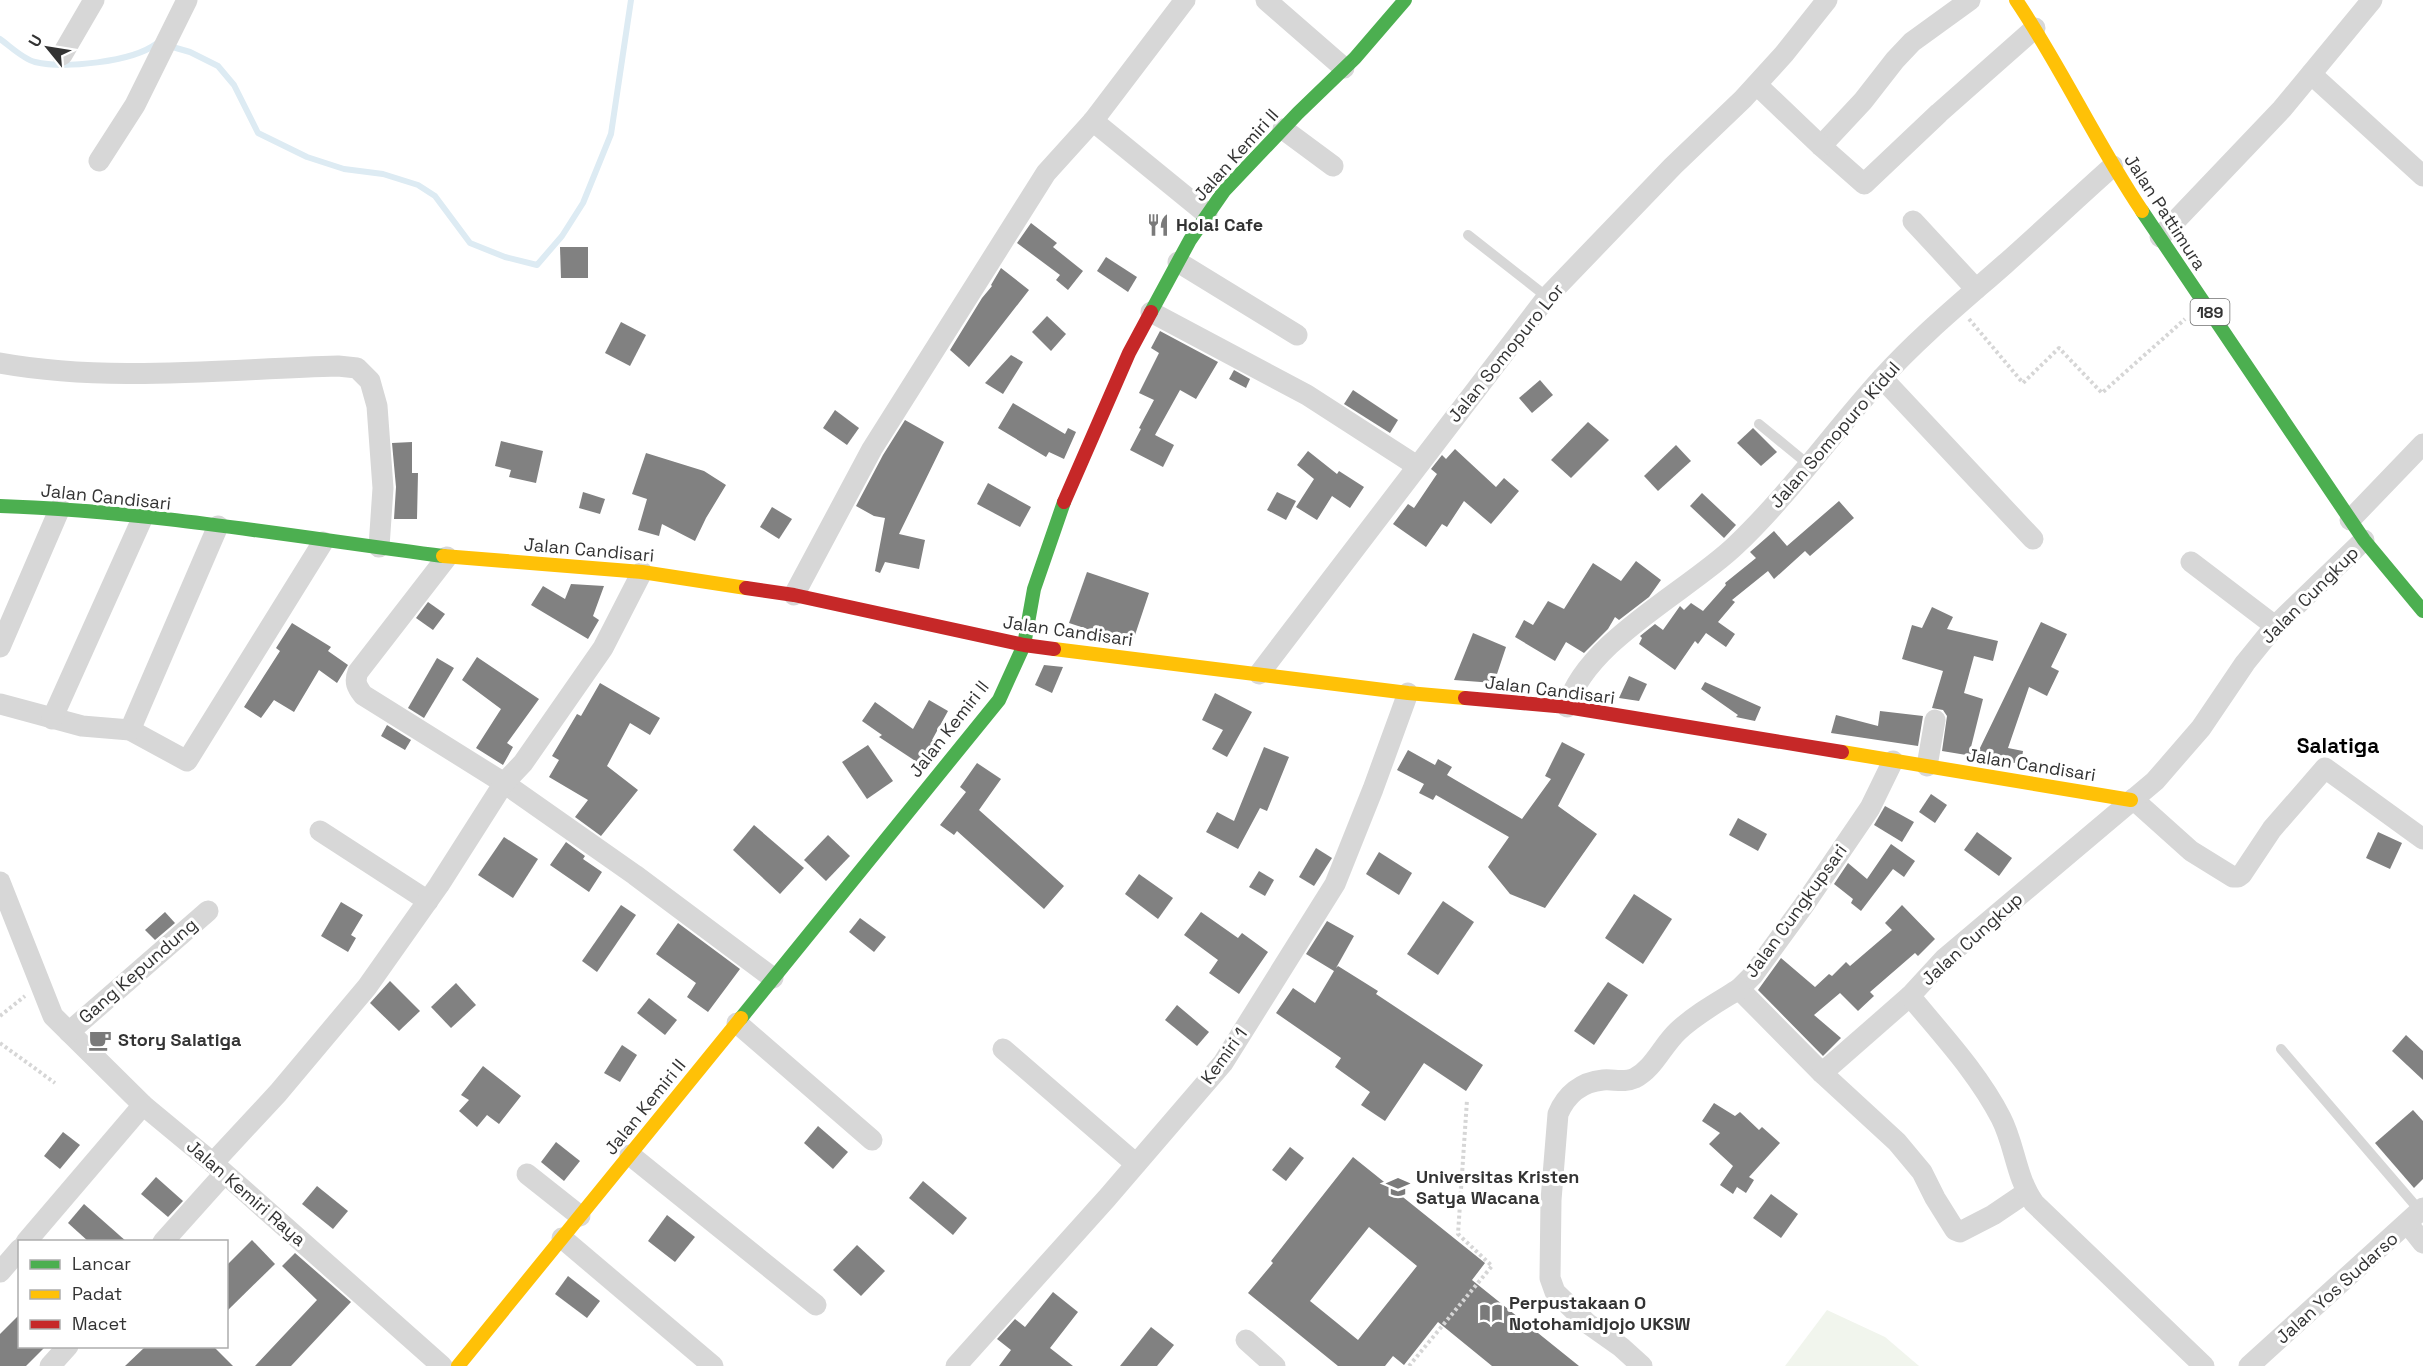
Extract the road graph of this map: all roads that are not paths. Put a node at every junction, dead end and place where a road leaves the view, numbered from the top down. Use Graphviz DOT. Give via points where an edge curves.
graph roads {
  1 [pos="94,0"];
  2 [pos="187,0"];
  3 [pos="1185,0"];
  4 [pos="1266,0"];
  5 [pos="1405,0"];
  6 [pos="1827,0"];
  7 [pos="1970,0"];
  8 [pos="2016,0"];
  9 [pos="2372,0"];
  10 [pos="2035,28"];
  11 [pos="62,56"];
  12 [pos="1344,68"];
  13 [pos="2311,74"];
  14 [pos="1756,85"];
  15 [pos="1093,121"];
  16 [pos="1282,129"];
  17 [pos="1821,146"];
  18 [pos="99,161"];
  19 [pos="1333,166"];
  20 [pos="2113,166"];
  21 [pos="2423,176"];
  22 [pos="1207,214"];
  23 [pos="1913,221"];
  24 [pos="1468,235"];
  25 [pos="2160,237"];
  26 [pos="1178,262"];
  27 [pos="1976,290"];
  28 [pos="1547,297"];
  29 [pos="1151,312"];
  30 [pos="1297,335"];
  31 [pos="0,363"];
  32 [pos="1882,378"];
  33 [pos="1759,423"];
  34 [pos="2423,444"];
  35 [pos="1809,465"];
  36 [pos="1417,466"];
  37 [pos="0,506"];
  38 [pos="60,508"];
  39 [pos="142,519"];
  40 [pos="2350,520"];
  41 [pos="218,526"];
  42 [pos="2033,539"];
  43 [pos="2364,540"];
  44 [pos="323,542"];
  45 [pos="379,547"];
  46 [pos="447,557"];
  47 [pos="2191,562"];
  48 [pos="642,572"];
  49 [pos="794,595"];
  50 [pos="2423,611"];
  51 [pos="2275,626"];
  52 [pos="1024,645"];
  53 [pos="0,648"];
  54 [pos="1259,674"];
  55 [pos="1408,693"];
  56 [pos="0,704"];
  57 [pos="1567,707"];
  58 [pos="52,719"];
  59 [pos="1935,720"];
  60 [pos="130,730"];
  61 [pos="1893,761"];
  62 [pos="1927,766"];
  63 [pos="504,783"];
  64 [pos="2132,800"];
  65 [pos="320,831"];
  66 [pos="2423,839"];
  67 [pos="0,882"];
  68 [pos="428,901"];
  69 [pos="208,911"];
  70 [pos="773,978"];
  71 [pos="1739,989"];
  72 [pos="1910,996"];
  73 [pos="737,1023"];
  74 [pos="69,1032"];
  75 [pos="2281,1049"];
  76 [pos="1003,1050"];
  77 [pos="1822,1073"];
  78 [pos="143,1105"];
  79 [pos="872,1140"];
  80 [pos="630,1155"];
  81 [pos="1136,1164"];
  82 [pos="218,1168"];
  83 [pos="527,1174"];
  84 [pos="2027,1192"];
  85 [pos="2417,1214"];
  86 [pos="580,1216"];
  87 [pos="562,1238"];
  88 [pos="28,1240"];
  89 [pos="164,1240"];
  90 [pos="2423,1243"];
  91 [pos="18,1252"];
  92 [pos="0,1272"];
  93 [pos="816,1305"];
  94 [pos="1246,1340"];
  95 [pos="67,1348"];
  96 [pos="50,1366"];
  97 [pos="442,1366"];
  98 [pos="458,1366"];
  99 [pos="713,1366"];
  100 [pos="956,1366"];
  101 [pos="1275,1366"];
  102 [pos="1642,1366"];
  103 [pos="2204,1366"];
  104 [pos="2249,1366"];
  1 -- 11 [label="street"];
  2 -- 18 [label="street" via="135,105"];
  3 -- 15 [label="street"];
  4 -- 12 [label="street"];
  5 -- 12 [label="street, Jalan Kemiri II"];
  6 -- 14 [label="street, Jalan Somopuro Lor"];
  7 -- 17 [label="street" via="1912,42"];
  8 -- 10 [label="street, Jalan Pattimura / 189"];
  9 -- 13 [label="street"];
  10 -- 17 [label="street" via="1863,184"];
  10 -- 20 [label="street, Jalan Pattimura / 189"];
  12 -- 16 [label="street, Jalan Kemiri II"];
  13 -- 21 [label="street"];
  13 -- 25 [label="street"];
  14 -- 17 [label="street"];
  14 -- 28 [label="street, Jalan Somopuro Lor"];
  15 -- 22 [label="street"];
  15 -- 49 [label="street" via="1046,173 1027,202 872,449"];
  16 -- 19 [label="street"];
  16 -- 22 [label="street, Jalan Kemiri II"];
  20 -- 25 [label="street, Jalan Pattimura / 189"];
  20 -- 27 [label="street, Jalan Somopuro Kidul"];
  22 -- 26 [label="street, Jalan Kemiri II"];
  23 -- 27 [label="street"];
  24 -- 28 [label="lane"];
  25 -- 40 [label="street, Jalan Pattimura / 189"];
  26 -- 29 [label="street, Jalan Kemiri II"];
  26 -- 30 [label="street"];
  27 -- 32 [label="street, Jalan Somopuro Kidul"];
  28 -- 36 [label="street, Jalan Somopuro Lor"];
  29 -- 36 [label="street" via="1307,395"];
  29 -- 52 [label="street, Jalan Kemiri II" via="1064,503 1034,588"];
  31 -- 45 [label="street" via="43,371 160,373 357,368 370,381 377,406 383,488"];
  32 -- 35 [label="street, Jalan Somopuro Kidul"];
  32 -- 42 [label="street"];
  33 -- 35 [label="lane"];
  34 -- 40 [label="street"];
  35 -- 57 [label="street, Jalan Somopuro Kidul" via="1734,548 1629,628 1590,666 1571,693"];
  36 -- 54 [label="street, Jalan Somopuro Lor"];
  37 -- 38 [label="street, Jalan Candisari"];
  38 -- 39 [label="street, Jalan Candisari"];
  38 -- 53 [label="street"];
  39 -- 41 [label="street, Jalan Candisari"];
  39 -- 58 [label="street"];
  40 -- 43 [label="street, Jalan Pattimura / 189"];
  41 -- 44 [label="street, Jalan Candisari"];
  41 -- 60 [label="street"];
  43 -- 50 [label="street, Jalan Pattimura / 189"];
  43 -- 51 [label="street, Jalan Cungkup"];
  44 -- 45 [label="street, Jalan Candisari"];
  44 -- 60 [label="street" via="188,760"];
  45 -- 46 [label="street, Jalan Candisari"];
  46 -- 48 [label="street, Jalan Candisari"];
  46 -- 63 [label="street" via="358,672 357,687 363,695"];
  47 -- 51 [label="street"];
  48 -- 49 [label="street, Jalan Candisari"];
  48 -- 63 [label="street" via="603,648 523,763"];
  49 -- 52 [label="street, Jalan Candisari"];
  51 -- 64 [label="street, Jalan Cungkup" via="2201,728 2155,781"];
  52 -- 54 [label="street, Jalan Candisari"];
  52 -- 70 [label="street, Jalan Kemiri II" via="999,700"];
  54 -- 55 [label="street, Jalan Candisari"];
  55 -- 57 [label="street, Jalan Candisari"];
  55 -- 81 [label="street, Kemiri 1" via="1335,884 1223,1063"];
  56 -- 58 [label="street"];
  57 -- 61 [label="street, Jalan Candisari"];
  58 -- 60 [label="street"];
  59 -- 62 [label="street"];
  61 -- 62 [label="street, Jalan Candisari"];
  61 -- 71 [label="street, Jalan Cungkupsari" via="1870,808 1804,905"];
  62 -- 64 [label="street, Jalan Candisari"];
  63 -- 68 [label="street"];
  63 -- 70 [label="street"];
  64 -- 66 [label="street" via="2191,851 2233,877 2242,874 2272,829 2325,768"];
  64 -- 72 [label="street, Jalan Cungkup" via="1944,959"];
  65 -- 68 [label="street"];
  67 -- 74 [label="street, Jalan Kemiri Raya" via="53,1016"];
  68 -- 82 [label="street" via="367,987"];
  69 -- 74 [label="street, Gang Kepundung"];
  70 -- 73 [label="street, Jalan Kemiri II"];
  71 -- 77 [label="street, Jalan Cungkupsari"];
  71 -- 102 [label="street" via="1677,1031 1651,1066 1635,1078 1591,1082 1571,1092 1558,1114 1551,1200 1552,1285 1587,1323"];
  72 -- 77 [label="street"];
  72 -- 84 [label="street, Jalan Cungkup" via="1988,1093 2003,1121"];
  73 -- 79 [label="street"];
  73 -- 80 [label="street, Jalan Kemiri II"];
  74 -- 78 [label="street, Jalan Kemiri Raya"];
  75 -- 85 [label="lane"];
  76 -- 81 [label="street"];
  77 -- 84 [label="street, Jalan Cungkupsari" via="1911,1158 1955,1230 1960,1232 1993,1215"];
  78 -- 82 [label="street, Jalan Kemiri Raya"];
  78 -- 88 [label="street"];
  80 -- 86 [label="street, Jalan Kemiri II"];
  80 -- 93 [label="street"];
  81 -- 100 [label="street, Kemiri 1"];
  82 -- 89 [label="street"];
  82 -- 97 [label="street, Jalan Kemiri Raya"];
  83 -- 86 [label="street"];
  84 -- 103 [label="street, Jalan Cungkup"];
  85 -- 90 [label="street"];
  85 -- 104 [label="street, Jalan Yos Sudarso"];
  86 -- 87 [label="street, Jalan Kemiri II"];
  87 -- 98 [label="street, Jalan Kemiri II"];
  87 -- 99 [label="street"];
  91 -- 92 [label="street"];
  94 -- 101 [label="street"];
  95 -- 96 [label="street"];
}
